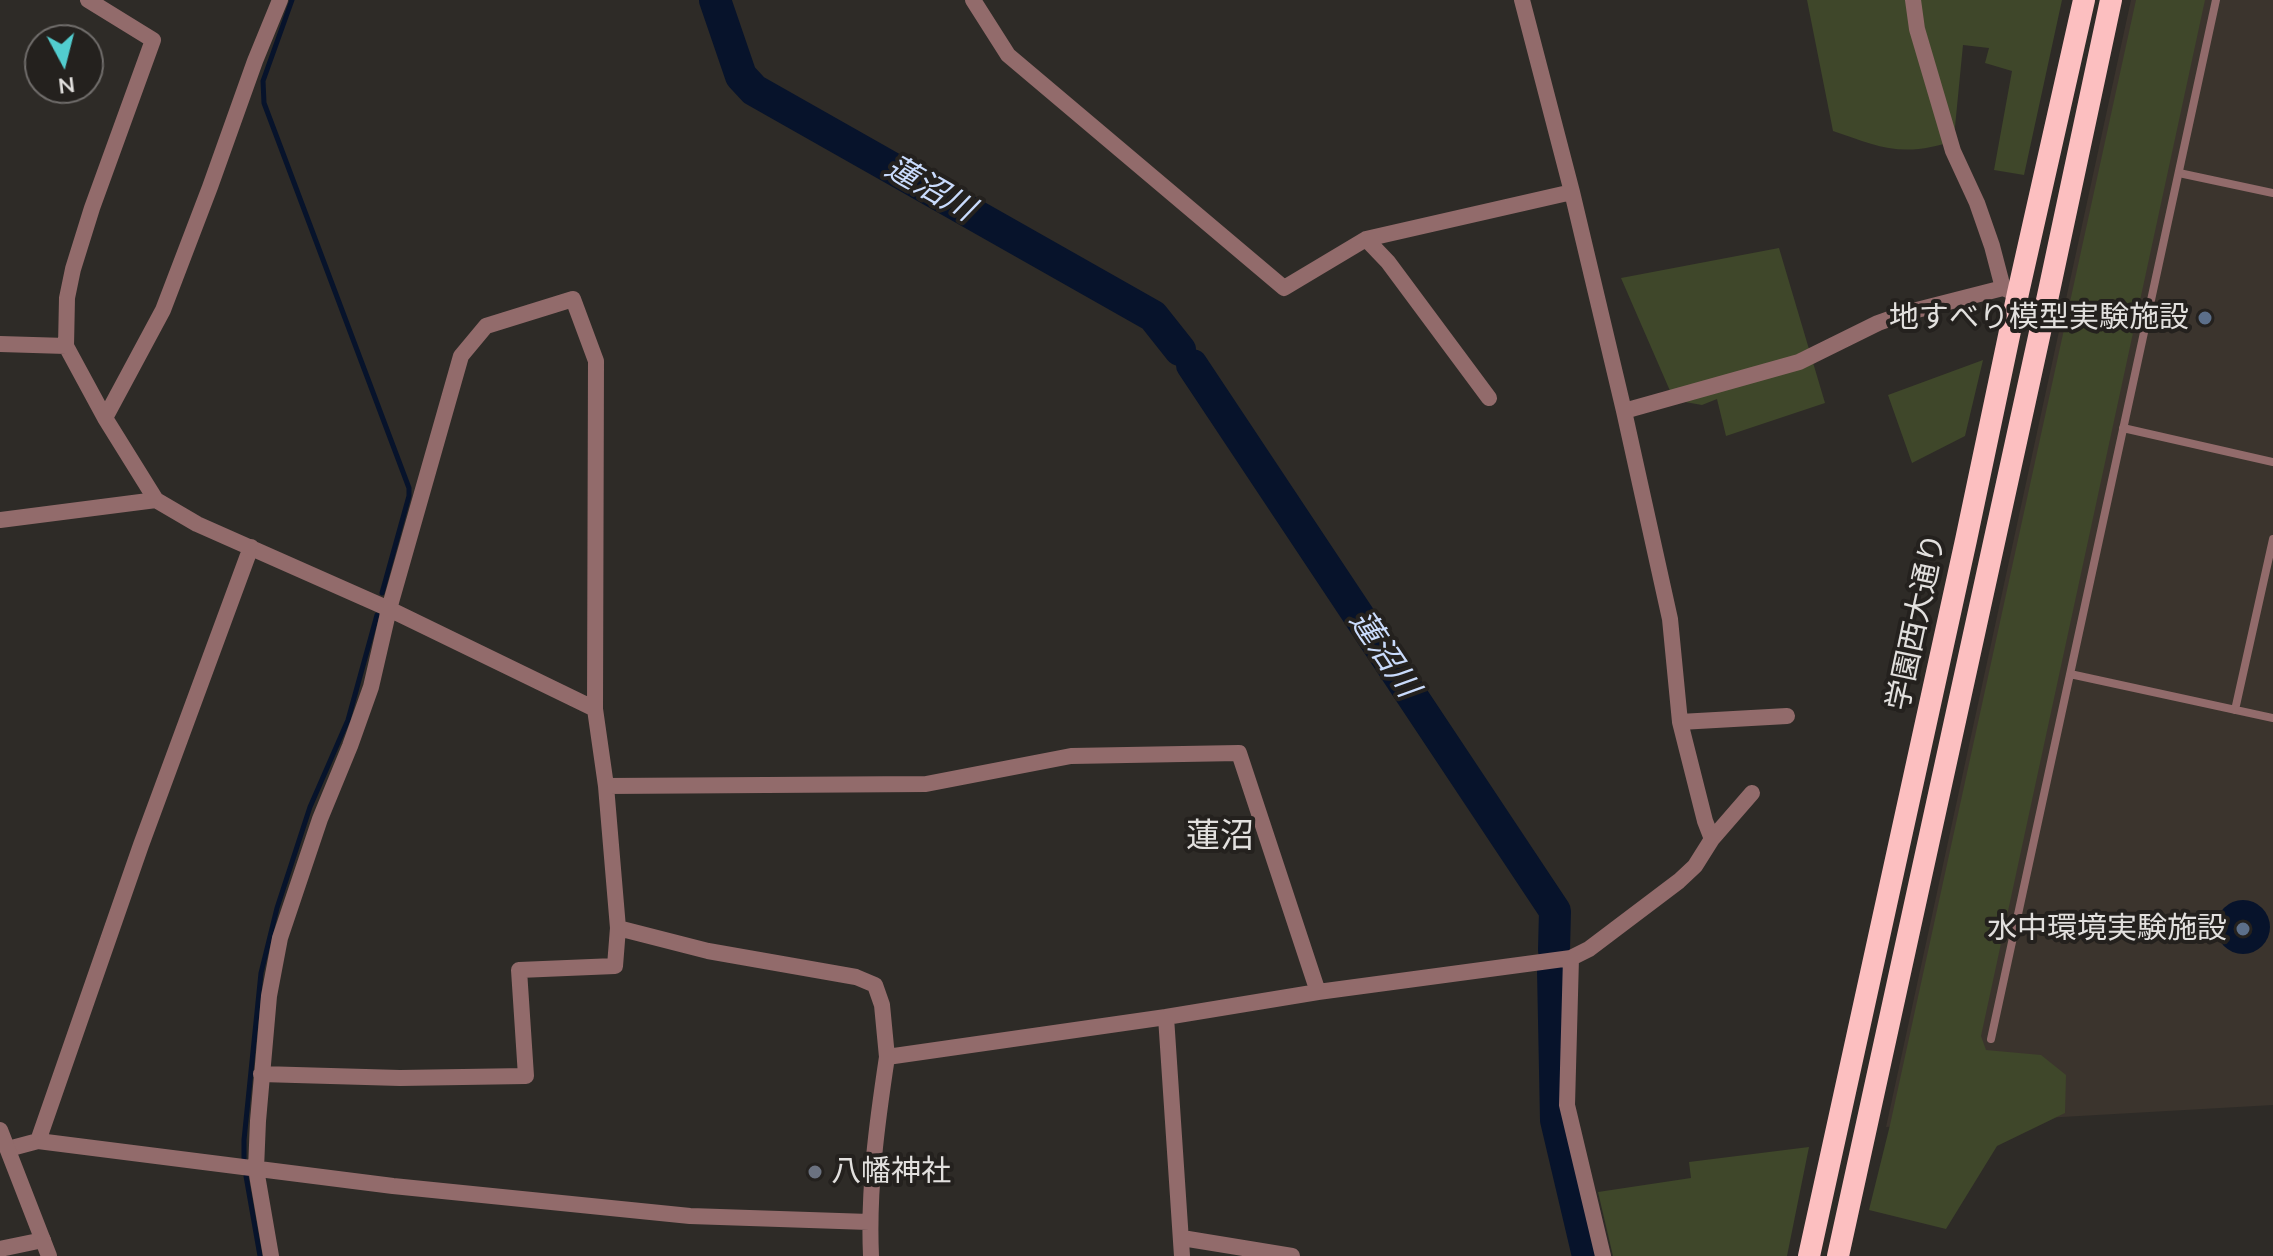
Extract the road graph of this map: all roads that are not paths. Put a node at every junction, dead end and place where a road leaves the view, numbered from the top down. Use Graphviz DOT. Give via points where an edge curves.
graph roads {
  1 [pos="88,0"];
  2 [pos="280,0"];
  3 [pos="973,0"];
  4 [pos="1522,0"];
  5 [pos="1913,0"];
  6 [pos="2084,0"];
  7 [pos="2111,0"];
  8 [pos="2216,0"];
  9 [pos="2179,173"];
  10 [pos="1572,192"];
  11 [pos="2273,193"];
  12 [pos="1366,239"];
  13 [pos="2010,291"];
  14 [pos="0,344"];
  15 [pos="66,346"];
  16 [pos="1489,398"];
  17 [pos="1624,411"];
  18 [pos="105,418"];
  19 [pos="2123,428"];
  20 [pos="2273,462"];
  21 [pos="156,500"];
  22 [pos="0,520"];
  23 [pos="2273,539"];
  24 [pos="251,547"];
  25 [pos="389,609"];
  26 [pos="2070,674"];
  27 [pos="595,709"];
  28 [pos="2235,710"];
  29 [pos="1787,716"];
  30 [pos="2273,718"];
  31 [pos="1680,722"];
  32 [pos="606,786"];
  33 [pos="1752,793"];
  34 [pos="1712,839"];
  35 [pos="618,928"];
  36 [pos="1571,958"];
  37 [pos="1318,992"];
  38 [pos="1166,1017"];
  39 [pos="1991,1039"];
  40 [pos="887,1057"];
  41 [pos="261,1074"];
  42 [pos="0,1130"];
  43 [pos="38,1141"];
  44 [pos="8,1149"];
  45 [pos="256,1169"];
  46 [pos="869,1222"];
  47 [pos="1182,1238"];
  48 [pos="46,1248"];
  49 [pos="0,1249"];
  50 [pos="271,1256"];
  51 [pos="871,1256"];
  52 [pos="1182,1256"];
  53 [pos="1292,1256"];
  54 [pos="1603,1256"];
  55 [pos="1809,1256"];
  56 [pos="1838,1256"];
  1 -- 15 [label="street" via="153,40 73,269"];
  2 -- 18 [label="street" via="163,310"];
  3 -- 12 [label="street" via="1008,55 1284,288"];
  4 -- 10 [label="street"];
  5 -- 13 [label="street" via="1953,151"];
  6 -- 13 [label="highway, 学園西大通り"];
  7 -- 56 [label="highway, 学園西大通り"];
  8 -- 9 [label="lane"];
  9 -- 11 [label="lane"];
  9 -- 19 [label="lane"];
  10 -- 12 [label="street"];
  10 -- 17 [label="street"];
  12 -- 16 [label="street"];
  13 -- 17 [label="street" via="1909,312 1799,362"];
  13 -- 55 [label="highway, 学園西大通り" via="1966,540"];
  14 -- 15 [label="street"];
  15 -- 18 [label="street"];
  17 -- 31 [label="street" via="1670,619"];
  18 -- 21 [label="street"];
  19 -- 20 [label="lane"];
  19 -- 26 [label="lane"];
  21 -- 22 [label="street"];
  21 -- 24 [label="street"];
  23 -- 28 [label="lane"];
  24 -- 25 [label="street"];
  24 -- 43 [label="street"];
  25 -- 27 [label="street"];
  25 -- 27 [label="street" via="461,356 486,326 573,299 596,361"];
  25 -- 41 [label="street" via="371,687 280,938"];
  26 -- 28 [label="lane"];
  26 -- 39 [label="lane"];
  27 -- 32 [label="street"];
  28 -- 30 [label="lane"];
  29 -- 31 [label="street"];
  31 -- 34 [label="street"];
  32 -- 35 [label="street"];
  32 -- 37 [label="street" via="926,784 1071,756 1239,753"];
  33 -- 34 [label="street"];
  34 -- 36 [label="street" via="1679,881"];
  35 -- 40 [label="street" via="875,985"];
  35 -- 41 [label="street" via="615,966 519,970 526,1076"];
  36 -- 37 [label="street"];
  36 -- 54 [label="street" via="1567,1105"];
  37 -- 38 [label="street"];
  38 -- 40 [label="street"];
  38 -- 47 [label="street"];
  40 -- 46 [label="street"];
  41 -- 45 [label="street"];
  42 -- 44 [label="street"];
  43 -- 44 [label="street"];
  43 -- 45 [label="street"];
  44 -- 48 [label="street"];
  45 -- 46 [label="street" via="690,1216"];
  45 -- 50 [label="street"];
  46 -- 51 [label="street"];
  47 -- 52 [label="street"];
  47 -- 53 [label="street"];
  48 -- 49 [label="street"];
}
